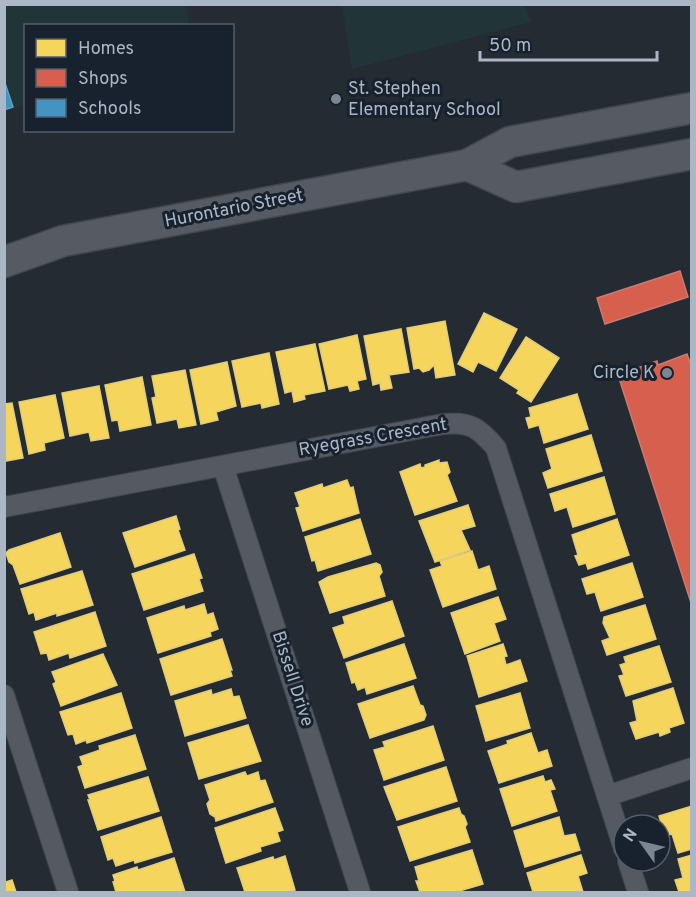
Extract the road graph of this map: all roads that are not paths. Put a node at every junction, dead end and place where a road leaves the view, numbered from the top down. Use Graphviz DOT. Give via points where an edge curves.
graph roads {
  1 [pos="692,108"];
  2 [pos="692,154"];
  3 [pos="467,165"];
  4 [pos="4,262"];
  5 [pos="223,465"];
  6 [pos="4,507"];
  7 [pos="4,695"];
  8 [pos="692,768"];
  9 [pos="607,796"];
  10 [pos="612,813"];
  11 [pos="632,873"];
  12 [pos="68,892"];
  13 [pos="360,892"];
  14 [pos="638,892"];
  1 -- 3 [label="main road, Hurontario Street" via="510,142"];
  2 -- 3 [label="main road" via="516,187"];
  3 -- 4 [label="main road, Hurontario Street" via="63,241"];
  5 -- 6 [label="street, Ryegrass Crescent"];
  5 -- 9 [label="street, Ryegrass Crescent" via="443,424 472,425 484,435 496,448"];
  5 -- 13 [label="street, Bissell Drive"];
  7 -- 12 [label="street"];
  8 -- 9 [label="street"];
  9 -- 10 [label="street, Ryegrass Crescent"];
  11 -- 14 [label="street"];
}
